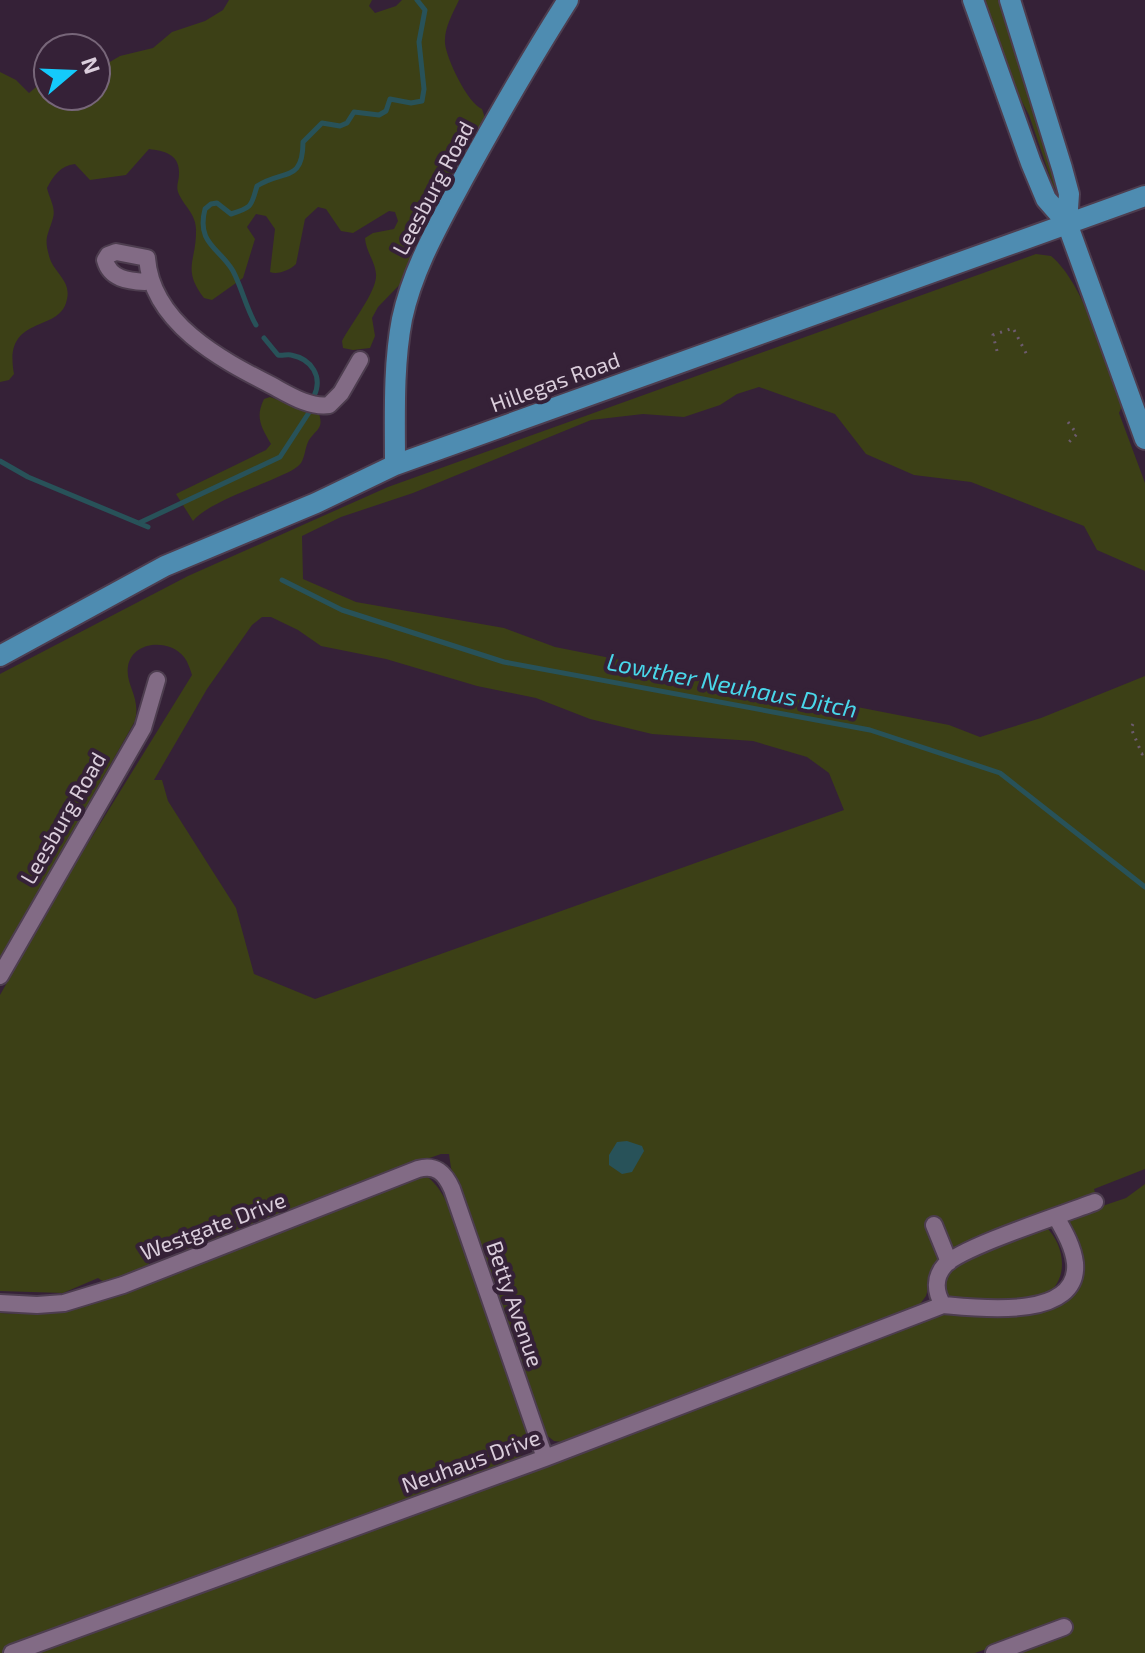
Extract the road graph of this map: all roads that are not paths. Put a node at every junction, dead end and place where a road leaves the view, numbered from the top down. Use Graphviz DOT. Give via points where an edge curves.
graph roads {
  1 [pos="568,0"];
  2 [pos="973,0"];
  3 [pos="1010,0"];
  4 [pos="1145,196"];
  5 [pos="1067,223"];
  6 [pos="145,282"];
  7 [pos="360,360"];
  8 [pos="1145,439"];
  9 [pos="395,465"];
  10 [pos="0,656"];
  11 [pos="157,680"];
  12 [pos="0,976"];
  13 [pos="437,1168"];
  14 [pos="1095,1202"];
  15 [pos="1056,1217"];
  16 [pos="934,1225"];
  17 [pos="949,1262"];
  18 [pos="0,1303"];
  19 [pos="943,1305"];
  20 [pos="545,1458"];
  21 [pos="1064,1627"];
  22 [pos="12,1653"];
  23 [pos="994,1653"];
  1 -- 9 [label="main road, Leesburg Road" via="419,262 398,350"];
  2 -- 5 [label="main road" via="1046,199"];
  3 -- 5 [label="main road" via="1069,194"];
  4 -- 5 [label="main road, Hillegas Road"];
  5 -- 8 [label="main road"];
  5 -- 9 [label="main road, Hillegas Road"];
  6 -- 7 [label="street" via="115,276 106,267 108,255 147,258 155,292 195,340 224,362 310,404 335,400"];
  9 -- 10 [label="main road, Hillegas Road" via="165,566"];
  11 -- 12 [label="street, Leesburg Road" via="143,728"];
  13 -- 18 [label="street, Westgate Drive" via="418,1169 123,1285 64,1303"];
  13 -- 20 [label="street, Betty Avenue" via="452,1189"];
  14 -- 15 [label="street"];
  15 -- 17 [label="street"];
  15 -- 19 [label="street, Neuhaus Drive" via="1075,1264 1073,1281 1056,1298 1028,1308"];
  16 -- 17 [label="street"];
  17 -- 19 [label="street" via="938,1278 937,1295"];
  19 -- 20 [label="street, Neuhaus Drive"];
  20 -- 22 [label="street, Neuhaus Drive"];
  21 -- 23 [label="street"];
}
